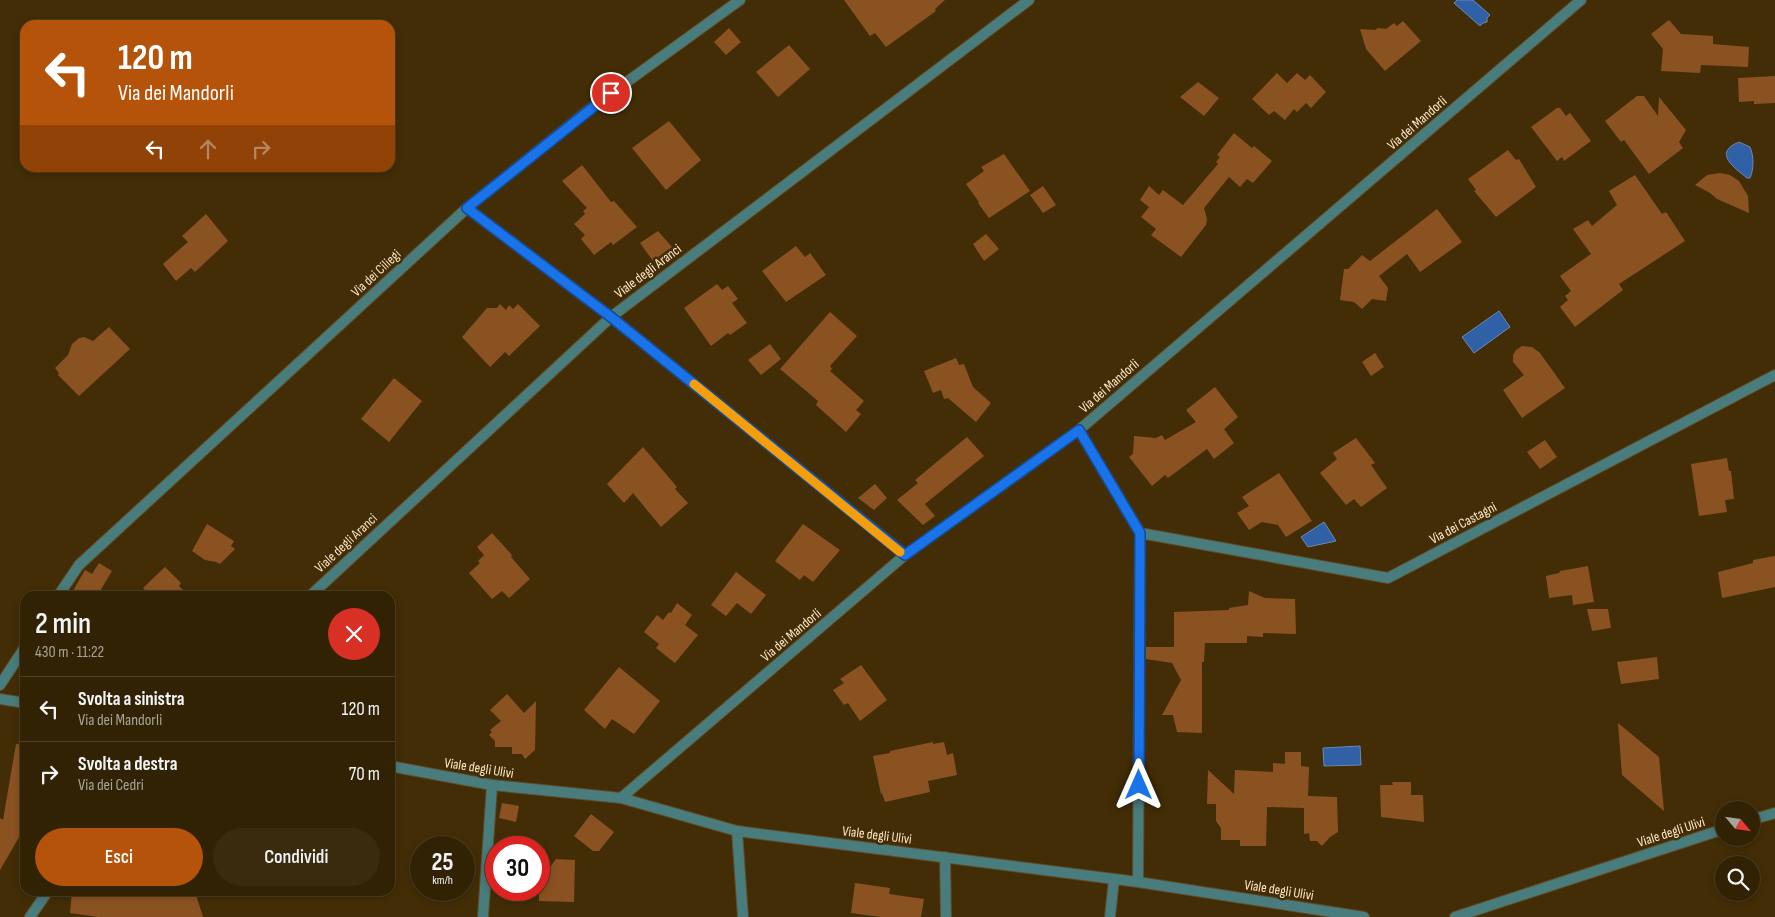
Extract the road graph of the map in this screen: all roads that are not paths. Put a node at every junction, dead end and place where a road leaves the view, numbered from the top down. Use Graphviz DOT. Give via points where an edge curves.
graph roads {
  1 [pos="740,0"];
  2 [pos="1029,0"];
  3 [pos="1581,0"];
  4 [pos="467,208"];
  5 [pos="611,317"];
  6 [pos="1775,375"];
  7 [pos="1079,430"];
  8 [pos="1140,533"];
  9 [pos="905,555"];
  10 [pos="61,591"];
  11 [pos="315,591"];
  12 [pos="20,655"];
  13 [pos="0,685"];
  14 [pos="0,699"];
  15 [pos="20,701"];
  16 [pos="395,767"];
  17 [pos="492,785"];
  18 [pos="621,798"];
  19 [pos="1775,813"];
  20 [pos="1760,817"];
  21 [pos="737,831"];
  22 [pos="1715,832"];
  23 [pos="946,857"];
  24 [pos="1114,879"];
  25 [pos="1138,882"];
  26 [pos="45,896"];
  27 [pos="30,917"];
  28 [pos="483,917"];
  29 [pos="743,917"];
  30 [pos="946,917"];
  31 [pos="1110,917"];
  32 [pos="1364,917"];
  33 [pos="1455,917"];
  1 -- 4 [label="street, Via dei Ciliegi" via="595,105"];
  2 -- 5 [label="street, Viale degli Aranci"];
  3 -- 7 [label="street, Via dei Mandorli"];
  4 -- 5 [label="street"];
  4 -- 10 [label="street, Via dei Ciliegi" via="79,565"];
  5 -- 9 [label="street"];
  5 -- 11 [label="street, Viale degli Aranci"];
  6 -- 8 [label="street, Via dei Castagni" via="1388,578"];
  7 -- 8 [label="street"];
  7 -- 9 [label="street, Via dei Mandorli"];
  8 -- 25 [label="street"];
  9 -- 18 [label="street, Via dei Mandorli"];
  12 -- 13 [label="street"];
  14 -- 15 [label="street"];
  16 -- 17 [label="street, Viale degli Ulivi"];
  17 -- 18 [label="street, Viale degli Ulivi"];
  17 -- 28 [label="street"];
  18 -- 21 [label="street, Viale degli Ulivi"];
  19 -- 20 [label="street"];
  21 -- 23 [label="street, Viale degli Ulivi"];
  21 -- 29 [label="street"];
  22 -- 33 [label="street, Viale degli Ulivi"];
  23 -- 24 [label="street, Viale degli Ulivi"];
  23 -- 30 [label="street"];
  24 -- 25 [label="street, Viale degli Ulivi"];
  24 -- 31 [label="street"];
  25 -- 32 [label="street, Viale degli Ulivi"];
  26 -- 27 [label="street"];
}
